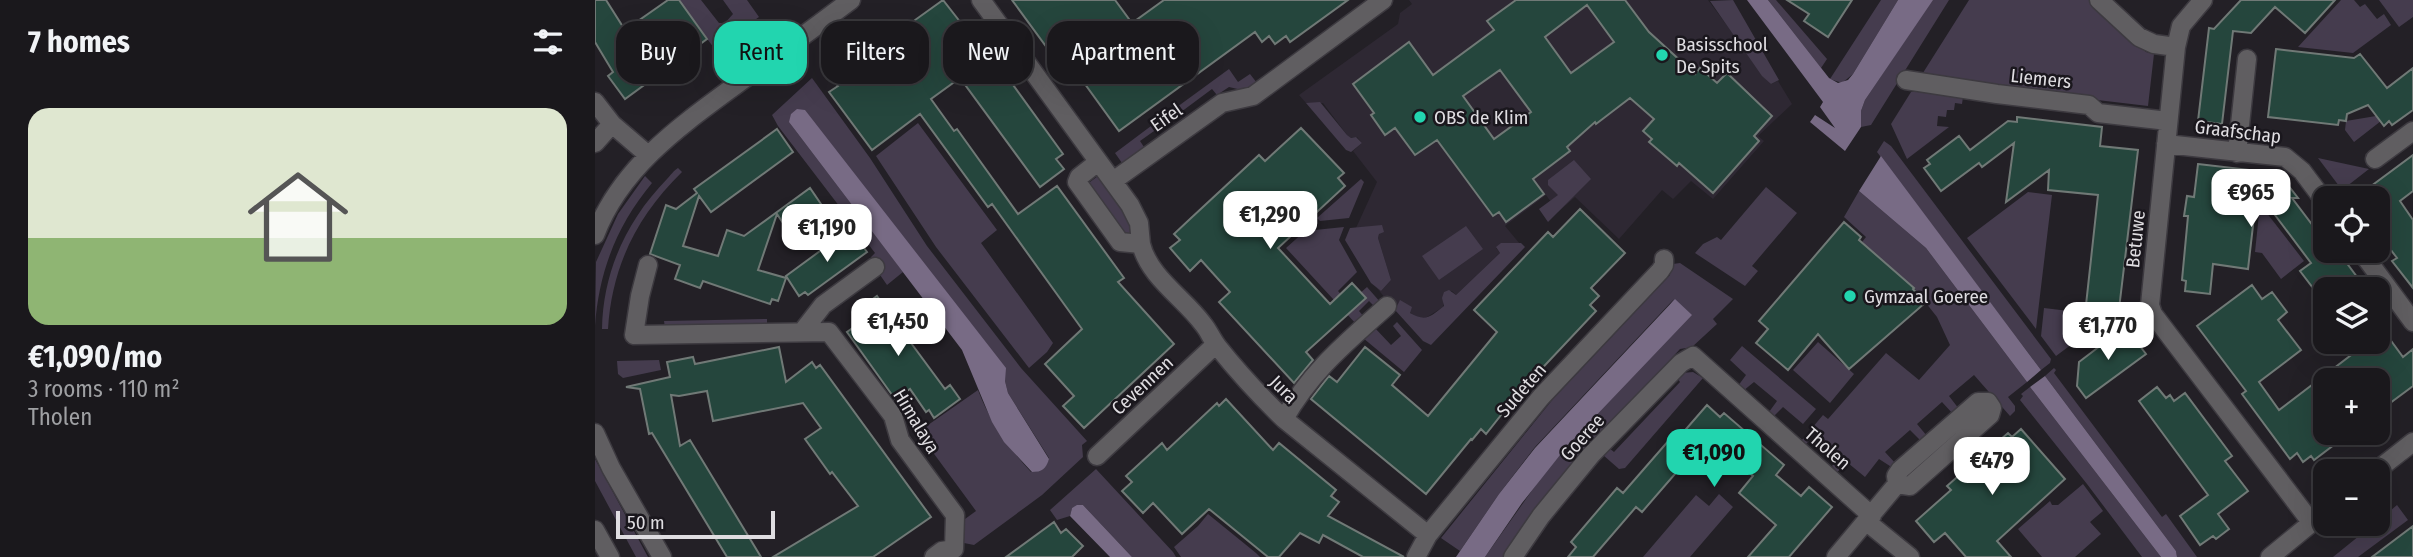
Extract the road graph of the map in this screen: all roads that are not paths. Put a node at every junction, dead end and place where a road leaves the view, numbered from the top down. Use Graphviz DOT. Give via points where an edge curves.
graph roads {
  1 [pos="851,0"];
  2 [pos="981,0"];
  3 [pos="1383,0"];
  4 [pos="2099,0"];
  5 [pos="2203,0"];
  6 [pos="2176,47"];
  7 [pos="2248,59"];
  8 [pos="1906,80"];
  9 [pos="595,103"];
  10 [pos="2168,121"];
  11 [pos="612,124"];
  12 [pos="2413,131"];
  13 [pos="595,143"];
  14 [pos="2166,144"];
  15 [pos="2237,153"];
  16 [pos="647,155"];
  17 [pos="2375,159"];
  18 [pos="1098,162"];
  19 [pos="1113,180"];
  20 [pos="2313,186"];
  21 [pos="595,235"];
  22 [pos="1141,244"];
  23 [pos="1664,260"];
  24 [pos="2370,263"];
  25 [pos="648,265"];
  26 [pos="875,267"];
  27 [pos="1387,306"];
  28 [pos="2413,322"];
  29 [pos="802,332"];
  30 [pos="1216,345"];
  31 [pos="1693,356"];
  32 [pos="1284,419"];
  33 [pos="595,433"];
  34 [pos="2413,442"];
  35 [pos="1097,456"];
  36 [pos="2390,460"];
  37 [pos="1897,485"];
  38 [pos="1870,519"];
  39 [pos="2311,523"];
  40 [pos="595,530"];
  41 [pos="1428,535"];
  42 [pos="961,553"];
  43 [pos="610,557"];
  44 [pos="662,557"];
  45 [pos="934,557"];
  46 [pos="1416,557"];
  47 [pos="1513,557"];
  48 [pos="1836,557"];
  49 [pos="1910,557"];
  50 [pos="2270,557"];
  1 -- 16 [label="street"];
  2 -- 18 [label="street, Jura"];
  3 -- 19 [label="street, Eifel" via="1253,96 1222,103"];
  4 -- 6 [label="street" via="2139,37"];
  5 -- 6 [label="street, Betuwe" via="2181,26"];
  6 -- 10 [label="street, Betuwe"];
  7 -- 15 [label="street"];
  8 -- 10 [label="street, Liemers"];
  9 -- 11 [label="street"];
  10 -- 14 [label="street, Betuwe"];
  11 -- 13 [label="street"];
  11 -- 16 [label="street"];
  12 -- 17 [label="street"];
  14 -- 15 [label="street, Graafschap"];
  14 -- 39 [label="street, Betuwe" via="2150,305 2153,314"];
  15 -- 20 [label="street, Graafschap" via="2285,157"];
  16 -- 21 [label="street" via="619,191"];
  18 -- 19 [label="street, Jura"];
  18 -- 22 [label="street" via="1079,177 1081,190 1120,242"];
  19 -- 22 [label="street, Jura" via="1139,223"];
  22 -- 30 [label="street, Jura" via="1144,257"];
  23 -- 41 [label="street, Sudeten" via="1660,271 1541,397"];
  24 -- 28 [label="street"];
  25 -- 29 [label="street, Himalaya" via="634,335"];
  26 -- 29 [label="street" via="823,305"];
  27 -- 32 [label="street" via="1326,361"];
  29 -- 42 [label="street, Himalaya" via="829,332 893,416 900,440 955,515"];
  30 -- 32 [label="street, Jura"];
  30 -- 35 [label="street, Cevennen"];
  31 -- 38 [label="street, Tholen"];
  31 -- 47 [label="street, Goeree" via="1591,456"];
  32 -- 41 [label="street, Jura"];
  33 -- 44 [label="street"];
  34 -- 36 [label="street"];
  37 -- 37 [label="street" via="1910,486 1990,415 1991,405 1978,402 1900,470"];
  37 -- 38 [label="street"];
  38 -- 48 [label="street"];
  38 -- 49 [label="street, Tholen"];
  39 -- 50 [label="street"];
  40 -- 43 [label="street"];
  41 -- 46 [label="street, Sudeten"];
  42 -- 45 [label="street" via="942,551"];
}
